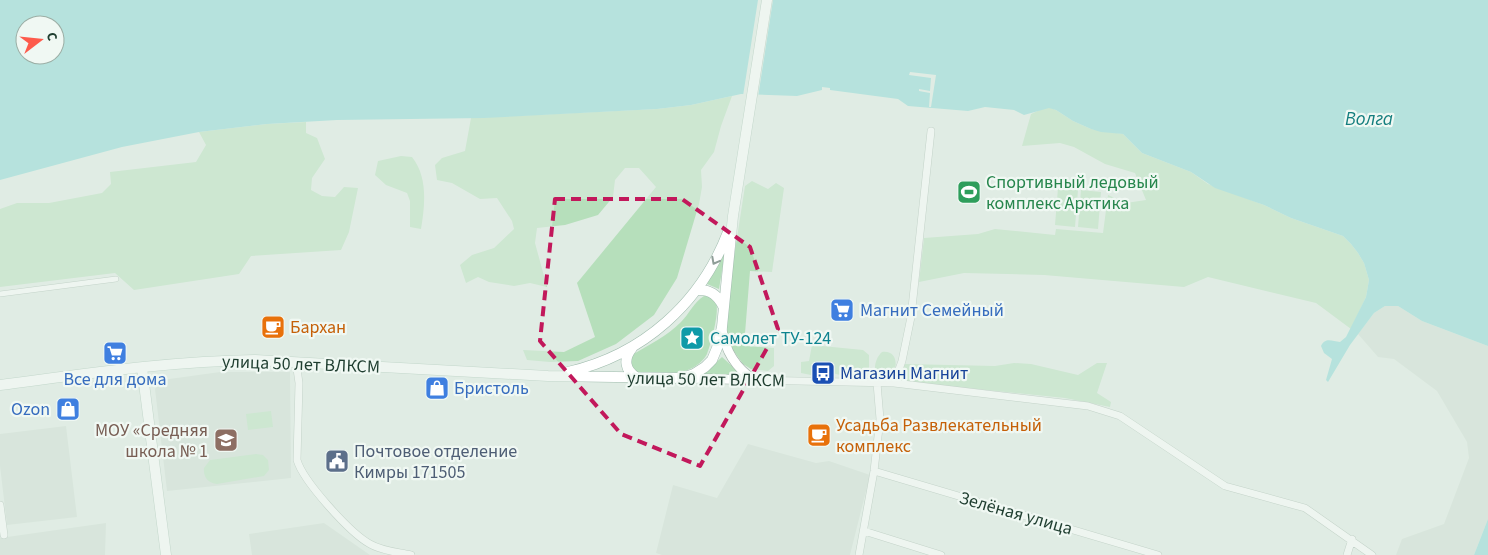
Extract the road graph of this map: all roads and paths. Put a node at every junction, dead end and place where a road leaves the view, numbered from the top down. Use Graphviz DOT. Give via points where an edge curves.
graph roads {
  1 [pos="767,0"];
  2 [pos="932,130"];
  3 [pos="734,216"];
  4 [pos="116,280"];
  5 [pos="697,290"];
  6 [pos="0,294"];
  7 [pos="723,306"];
  8 [pos="722,327"];
  9 [pos="632,348"];
  10 [pos="296,362"];
  11 [pos="142,368"];
  12 [pos="548,376"];
  13 [pos="636,377"];
  14 [pos="682,378"];
  15 [pos="755,380"];
  16 [pos="877,382"];
  17 [pos="894,383"];
  18 [pos="0,385"];
  19 [pos="874,471"];
  20 [pos="0,505"];
  21 [pos="864,531"];
  22 [pos="4,535"];
  23 [pos="1352,539"];
  24 [pos="1128,546"];
  25 [pos="166,555"];
  26 [pos="411,555"];
  27 [pos="859,555"];
  28 [pos="941,555"];
  29 [pos="1125,555"];
  30 [pos="1158,555"];
  31 [pos="1347,555"];
  32 [pos="1372,555"];
  1 -- 3 [label="main road"];
  2 -- 17 [label="street" via="911,317"];
  3 -- 5 [label="main road, one-way" via="718,255"];
  3 -- 7 [label="main road"];
  4 -- 6 [label="street"];
  5 -- 7 [label="main road" via="713,293"];
  5 -- 9 [label="main road" via="662,326"];
  7 -- 8 [label="main road"];
  8 -- 14 [label="main road" via="718,348 710,362 697,373"];
  8 -- 15 [label="street" via="730,355"];
  9 -- 12 [label="main road" via="591,366"];
  9 -- 13 [label="main road" via="626,364"];
  10 -- 11 [label="main road, улица 50 лет ВЛКСМ" via="232,360"];
  10 -- 12 [label="main road, улица 50 лет ВЛКСМ"];
  10 -- 26 [label="street" via="299,382 298,466 349,530 377,547"];
  11 -- 18 [label="main road, улица 50 лет ВЛКСМ"];
  11 -- 25 [label="main road"];
  12 -- 13 [label="main road, улица 50 лет ВЛКСМ"];
  13 -- 14 [label="main road, улица 50 лет ВЛКСМ"];
  14 -- 15 [label="street, улица 50 лет ВЛКСМ"];
  15 -- 16 [label="street, улица 50 лет ВЛКСМ"];
  16 -- 17 [label="street, улица 50 лет ВЛКСМ"];
  16 -- 19 [label="street" via="880,419"];
  17 -- 23 [label="street, улица 50 лет ВЛКСМ" via="1088,406 1120,416 1225,486 1305,508"];
  19 -- 21 [label="street"];
  19 -- 24 [label="street, Зелёная улица"];
  20 -- 22 [label="street"];
  21 -- 27 [label="street"];
  21 -- 28 [label="street"];
  23 -- 31 [label="street"];
  23 -- 32 [label="street, улица 50 лет ВЛКСМ"];
  24 -- 29 [label="street"];
  24 -- 30 [label="street, Зелёная улица"];
}
